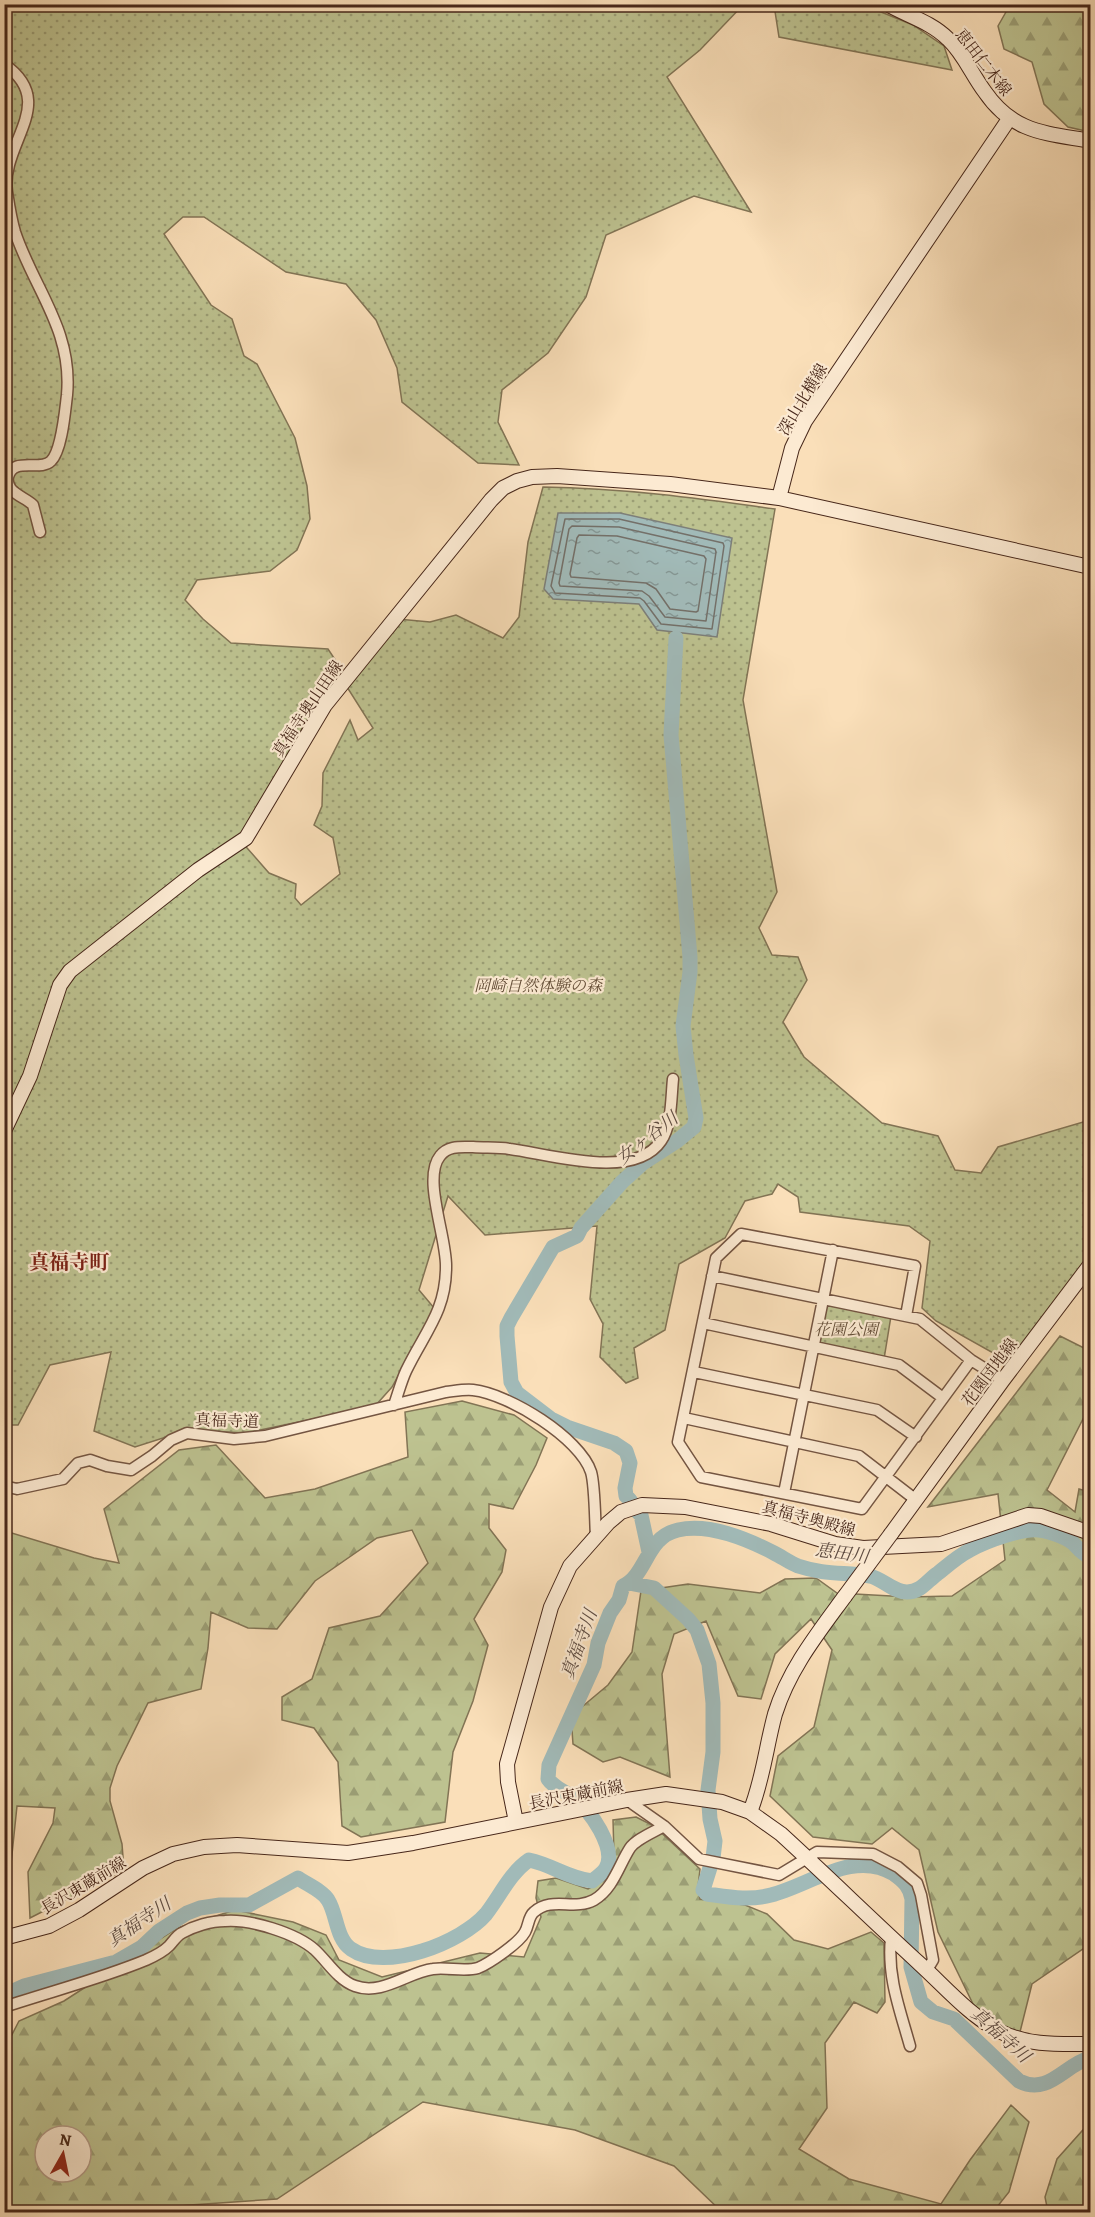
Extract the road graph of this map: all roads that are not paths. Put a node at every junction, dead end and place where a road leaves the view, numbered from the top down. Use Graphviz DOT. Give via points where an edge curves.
graph roads {
  1 [pos="888,4"];
  2 [pos="4,64"];
  3 [pos="1009,119"];
  4 [pos="1090,141"];
  5 [pos="779,498"];
  6 [pos="40,532"];
  7 [pos="1090,567"];
  8 [pos="674,1079"];
  9 [pos="4,1131"];
  10 [pos="832,1250"];
  11 [pos="1090,1265"];
  12 [pos="712,1276"];
  13 [pos="823,1299"];
  14 [pos="906,1316"];
  15 [pos="703,1323"];
  16 [pos="814,1348"];
  17 [pos="971,1360"];
  18 [pos="694,1372"];
  19 [pos="1003,1380"];
  20 [pos="804,1394"];
  21 [pos="943,1398"];
  22 [pos="394,1405"];
  23 [pos="684,1418"];
  24 [pos="916,1437"];
  25 [pos="794,1442"];
  26 [pos="886,1478"];
  27 [pos="4,1486"];
  28 [pos="784,1494"];
  29 [pos="916,1500"];
  30 [pos="1090,1533"];
  31 [pos="596,1537"];
  32 [pos="627,1800"];
  33 [pos="750,1812"];
  34 [pos="516,1822"];
  35 [pos="664,1826"];
  36 [pos="810,1861"];
  37 [pos="4,1938"];
  38 [pos="894,1941"];
  39 [pos="924,1968"];
  40 [pos="4,2007"];
  41 [pos="1090,2044"];
  42 [pos="910,2046"];
  1 -- 3 [label="street, 恵田仁木線" via="948,39 986,94"];
  2 -- 6 [label="street" via="25,84 29,101 7,165 5,183 11,215 68,361 67,395 54,458 48,464 19,465 7,480 15,493 33,506"];
  3 -- 4 [label="street, 恵田仁木線" via="1034,131"];
  3 -- 5 [label="street, 深山北横線" via="805,421 792,448"];
  5 -- 7 [label="street"];
  5 -- 9 [label="street, 真福寺奥山田線" via="670,484 557,476 532,477 503,488 325,705 246,838 198,870 70,971 60,985 30,1077"];
  8 -- 22 [label="street" via="668,1127 655,1149 641,1156 595,1163 507,1148 468,1147 449,1148 439,1156 433,1181 445,1242 444,1285 440,1307 406,1371"];
  10 -- 12 [label="street" via="741,1234 716,1258"];
  10 -- 13 [label="street"];
  10 -- 14 [label="street" via="915,1266"];
  11 -- 19 [label="street, 花園団地線"];
  12 -- 13 [label="street"];
  12 -- 15 [label="street"];
  13 -- 14 [label="street"];
  13 -- 16 [label="street"];
  14 -- 17 [label="street" via="920,1319"];
  15 -- 16 [label="street"];
  15 -- 18 [label="street"];
  16 -- 20 [label="street"];
  16 -- 21 [label="street" via="899,1365"];
  17 -- 19 [label="street"];
  17 -- 21 [label="street"];
  18 -- 20 [label="street"];
  18 -- 23 [label="street"];
  19 -- 29 [label="street, 花園団地線"];
  20 -- 24 [label="street" via="877,1410"];
  20 -- 25 [label="street"];
  21 -- 24 [label="street"];
  22 -- 27 [label="street, 真福寺道" via="265,1436 234,1439 187,1433 131,1470 90,1460 78,1463 63,1479 16,1489"];
  22 -- 31 [label="street, 真福寺道" via="446,1392 474,1390 528,1411 581,1452 592,1473"];
  23 -- 25 [label="street"];
  23 -- 28 [label="street" via="678,1442 701,1477"];
  24 -- 26 [label="street"];
  25 -- 26 [label="street" via="859,1456"];
  25 -- 28 [label="street"];
  26 -- 28 [label="street" via="862,1509"];
  26 -- 29 [label="street"];
  29 -- 33 [label="street, 花園団地線, bridge" via="797,1662 775,1715"];
  30 -- 31 [label="street, 真福寺奥殿線" via="1028,1515 941,1544 863,1548 703,1510 651,1505 621,1512"];
  31 -- 34 [label="street, 真福寺奥殿線" via="570,1566 551,1607 507,1764"];
  32 -- 33 [label="street, 長沢東蔵前線" via="666,1794 701,1797"];
  32 -- 34 [label="street, 長沢東蔵前線"];
  32 -- 35 [label="street"];
  33 -- 36 [label="street, 長沢東蔵前線"];
  34 -- 37 [label="street, 長沢東蔵前線" via="348,1853 237,1845 189,1850 143,1868 49,1926"];
  35 -- 36 [label="street" via="703,1861 779,1875"];
  35 -- 40 [label="street" via="631,1846 609,1885 595,1899 580,1905 542,1905 531,1914 525,1933 476,1969 432,1969 393,1984 356,1986 298,1939 263,1926 225,1920 198,1925 182,1933 158,1955"];
  36 -- 38 [label="street, 長沢東蔵前線"];
  36 -- 39 [label="street" via="817,1852 873,1854 917,1883 933,1960"];
  38 -- 39 [label="street, 長沢東蔵前線"];
  38 -- 42 [label="street" via="889,1958 891,1974 896,2005"];
  39 -- 41 [label="street, 長沢東蔵前線" via="975,2015 1002,2033 1030,2042"];
}
